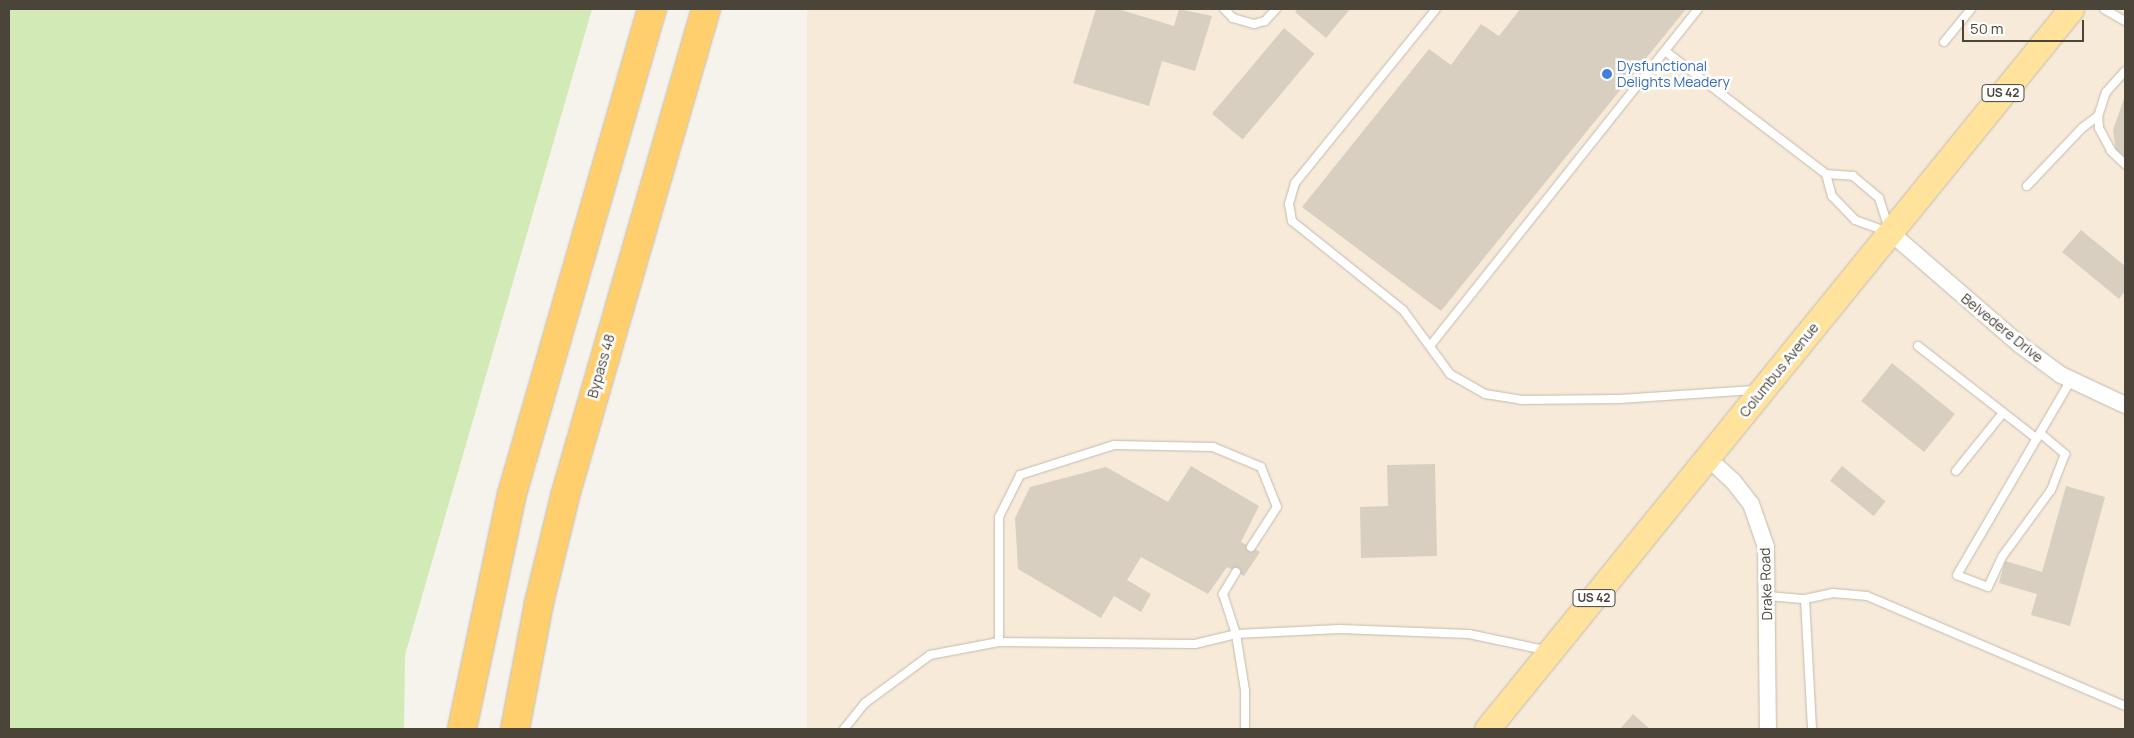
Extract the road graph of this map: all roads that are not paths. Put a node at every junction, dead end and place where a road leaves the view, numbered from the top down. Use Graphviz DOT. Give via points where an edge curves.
graph roads {
  1 [pos="652,9"];
  2 [pos="706,9"];
  3 [pos="1224,9"];
  4 [pos="1276,9"];
  5 [pos="1436,9"];
  6 [pos="1698,9"];
  7 [pos="1971,9"];
  8 [pos="2104,9"];
  9 [pos="2059,18"];
  10 [pos="2125,21"];
  11 [pos="1944,42"];
  12 [pos="1665,51"];
  13 [pos="2125,71"];
  14 [pos="2098,116"];
  15 [pos="2125,164"];
  16 [pos="1826,174"];
  17 [pos="2027,186"];
  18 [pos="1891,233"];
  19 [pos="1430,346"];
  20 [pos="1918,346"];
  21 [pos="2071,380"];
  22 [pos="1764,389"];
  23 [pos="2125,405"];
  24 [pos="2002,414"];
  25 [pos="2038,436"];
  26 [pos="1708,458"];
  27 [pos="1956,471"];
  28 [pos="1251,547"];
  29 [pos="1236,572"];
  30 [pos="1768,596"];
  31 [pos="1805,599"];
  32 [pos="1236,634"];
  33 [pos="999,642"];
  34 [pos="1551,652"];
  35 [pos="2125,706"];
  36 [pos="462,729"];
  37 [pos="515,729"];
  38 [pos="844,729"];
  39 [pos="1245,729"];
  40 [pos="1486,729"];
  41 [pos="1768,729"];
  42 [pos="1812,729"];
  1 -- 36 [label="highway" via="512,494"];
  2 -- 37 [label="highway, Bypass 48" via="565,496 539,603"];
  3 -- 4 [label="lane" via="1233,18 1254,24 1265,21"];
  5 -- 19 [label="lane" via="1295,183 1289,204 1292,221 1403,310"];
  6 -- 12 [label="lane"];
  7 -- 11 [label="lane"];
  8 -- 10 [label="lane"];
  9 -- 18 [label="main road, Columbus Avenue / US 42"];
  12 -- 16 [label="lane"];
  12 -- 19 [label="lane"];
  13 -- 14 [label="lane" via="2106,92"];
  14 -- 15 [label="lane" via="2111,151"];
  14 -- 17 [label="lane" via="2076,134"];
  16 -- 18 [label="lane" via="1832,196 1855,220"];
  16 -- 18 [label="lane" via="1853,176 1878,198"];
  18 -- 21 [label="street, Belvedere Drive" via="2019,344"];
  18 -- 22 [label="main road, Columbus Avenue / US 42"];
  19 -- 22 [label="lane" via="1450,374 1485,394 1521,400 1659,398"];
  20 -- 24 [label="lane"];
  21 -- 23 [label="street, Belvedere Drive"];
  21 -- 25 [label="lane"];
  22 -- 26 [label="main road, Columbus Avenue / US 42"];
  24 -- 25 [label="lane"];
  24 -- 27 [label="lane"];
  25 -- 25 [label="lane" via="2065,454 2051,490 2002,557 1988,587 1957,575"];
  26 -- 30 [label="street, Drake Road" via="1733,481 1756,513 1766,547"];
  26 -- 34 [label="main road, Columbus Avenue / US 42"];
  28 -- 33 [label="lane" via="1277,506 1261,467 1213,447 1114,445 1020,475 999,518"];
  29 -- 32 [label="lane" via="1223,594"];
  30 -- 31 [label="lane"];
  30 -- 41 [label="street, Drake Road"];
  31 -- 35 [label="lane" via="1833,593 1867,596"];
  31 -- 42 [label="lane"];
  32 -- 33 [label="lane" via="1195,644"];
  32 -- 34 [label="lane" via="1340,629 1469,634"];
  32 -- 39 [label="lane" via="1246,690"];
  33 -- 38 [label="lane" via="930,655 865,703"];
  34 -- 40 [label="main road, Columbus Avenue / US 42"];
}
